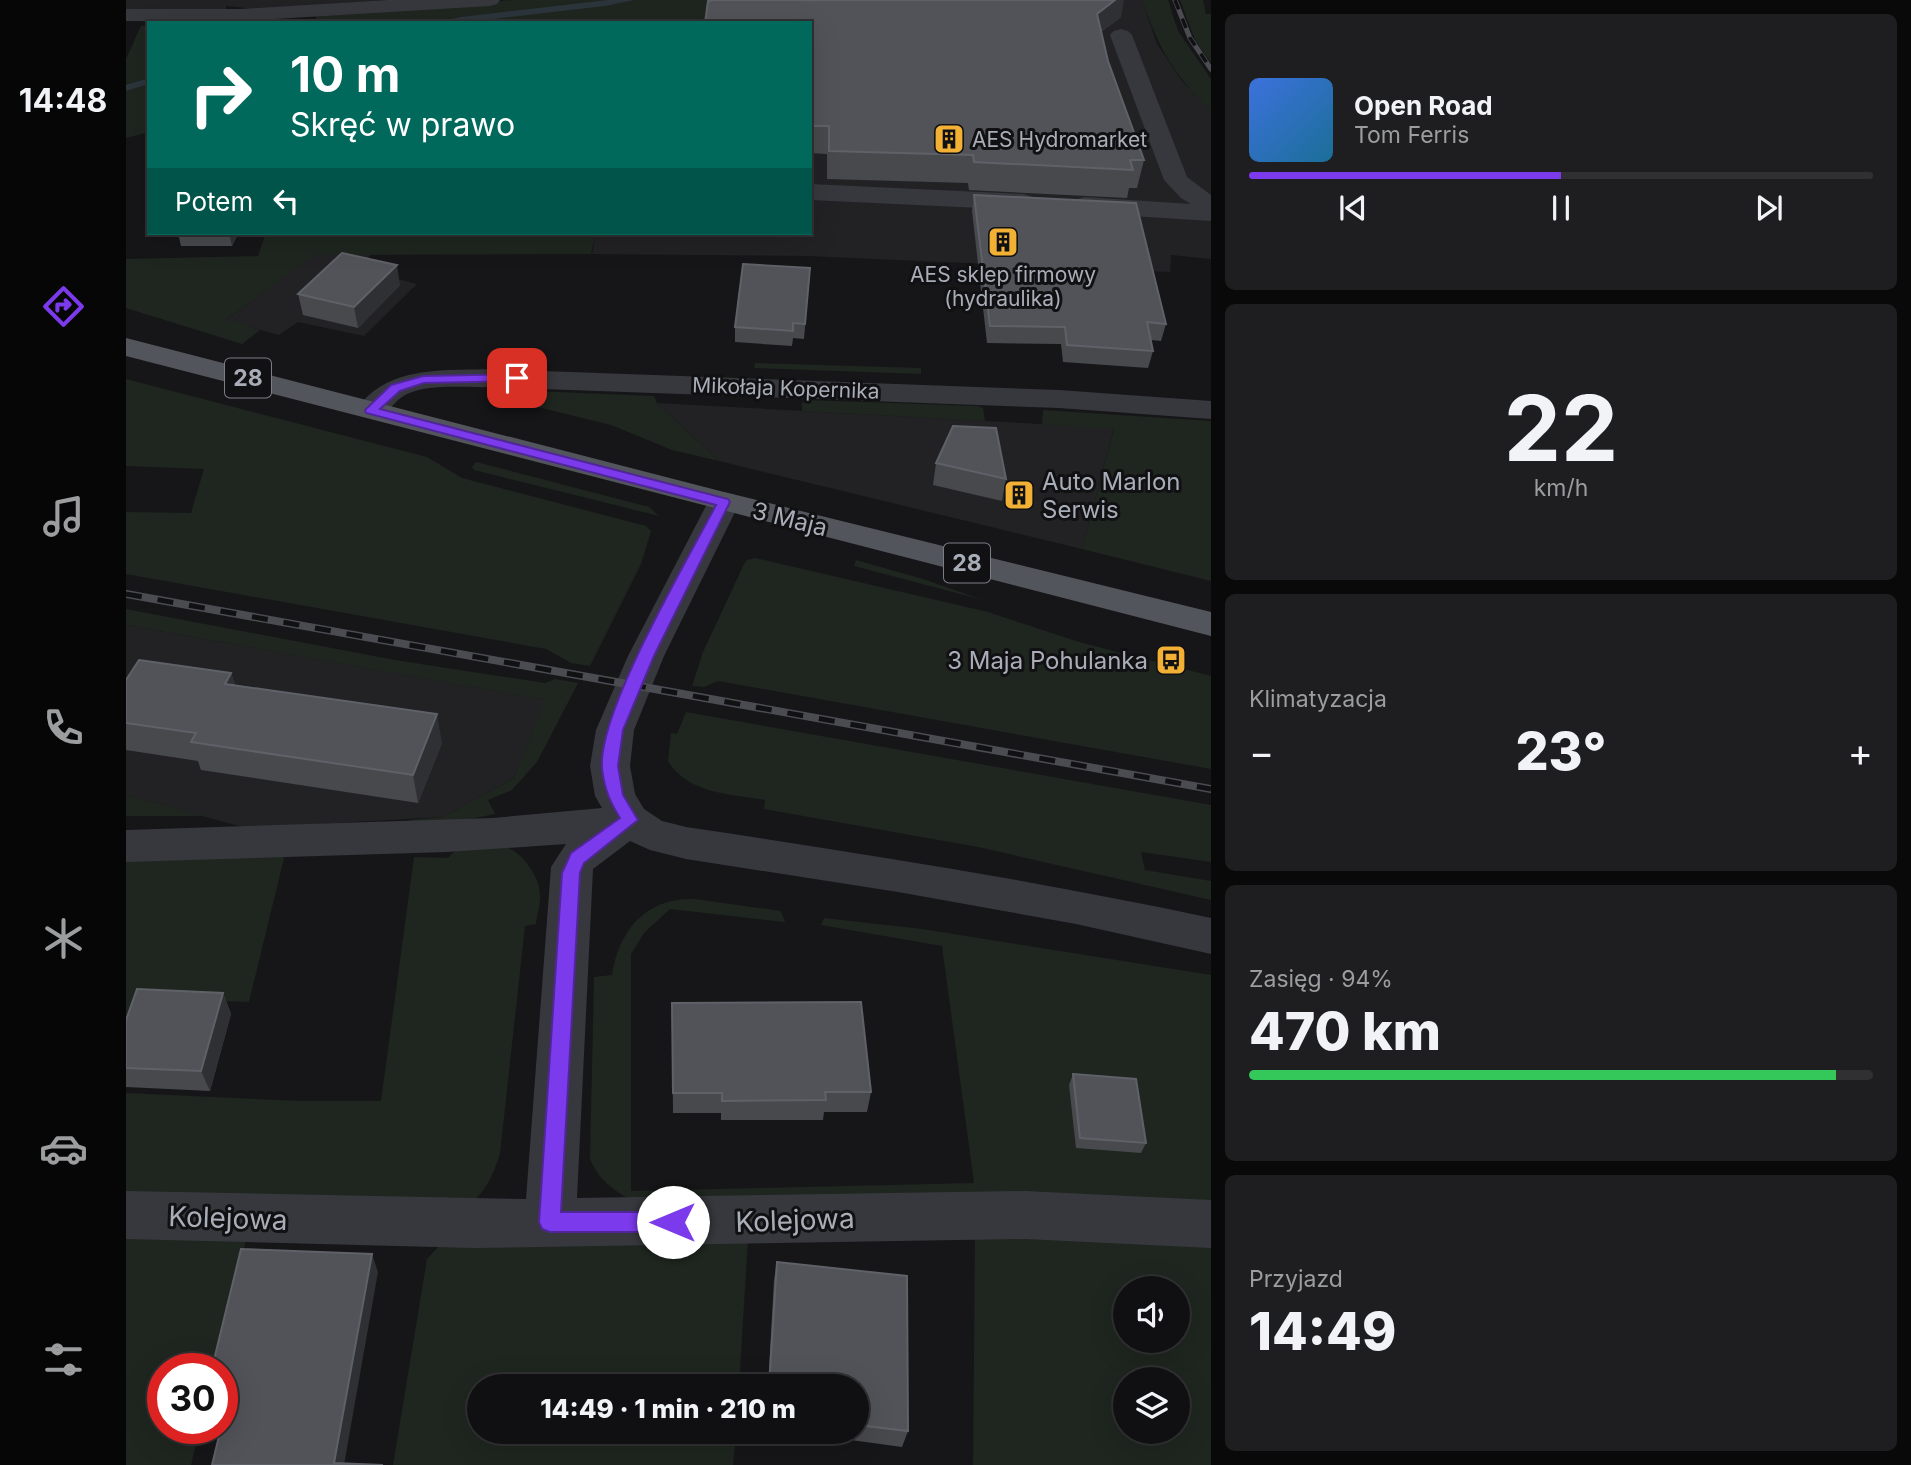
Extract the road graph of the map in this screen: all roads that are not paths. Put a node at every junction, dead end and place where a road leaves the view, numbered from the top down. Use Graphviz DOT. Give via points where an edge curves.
graph roads {
  1 [pos="153,0"];
  2 [pos="490,0"];
  3 [pos="130,15"];
  4 [pos="1121,36"];
  5 [pos="812,192"];
  6 [pos="1211,205"];
  7 [pos="1211,213"];
  8 [pos="126,346"];
  9 [pos="371,410"];
  10 [pos="1211,410"];
  11 [pos="724,502"];
  12 [pos="1211,624"];
  13 [pos="630,820"];
  14 [pos="126,846"];
  15 [pos="1211,936"];
  16 [pos="126,1215"];
  17 [pos="550,1222"];
  18 [pos="1211,1224"];
  1 -- 3 [label="street"];
  2 -- 3 [label="street" via="293,12"];
  4 -- 6 [label="street" via="1176,180"];
  5 -- 7 [label="street"];
  8 -- 9 [label="main road, 3 Maja / 28"];
  9 -- 10 [label="street, Mikołaja Kopernika" via="395,388 423,380 491,378 1059,399"];
  9 -- 11 [label="main road, 3 Maja / 28"];
  11 -- 12 [label="main road, 3 Maja / 28"];
  11 -- 13 [label="street" via="646,656 615,730 610,766 615,796"];
  13 -- 14 [label="street" via="435,837"];
  13 -- 15 [label="street" via="650,834 686,843 911,877"];
  13 -- 17 [label="street" via="577,858 572,867"];
  16 -- 17 [label="street, Kolejowa" via="412,1224"];
  17 -- 18 [label="street, Kolejowa" via="1025,1215"];
}
